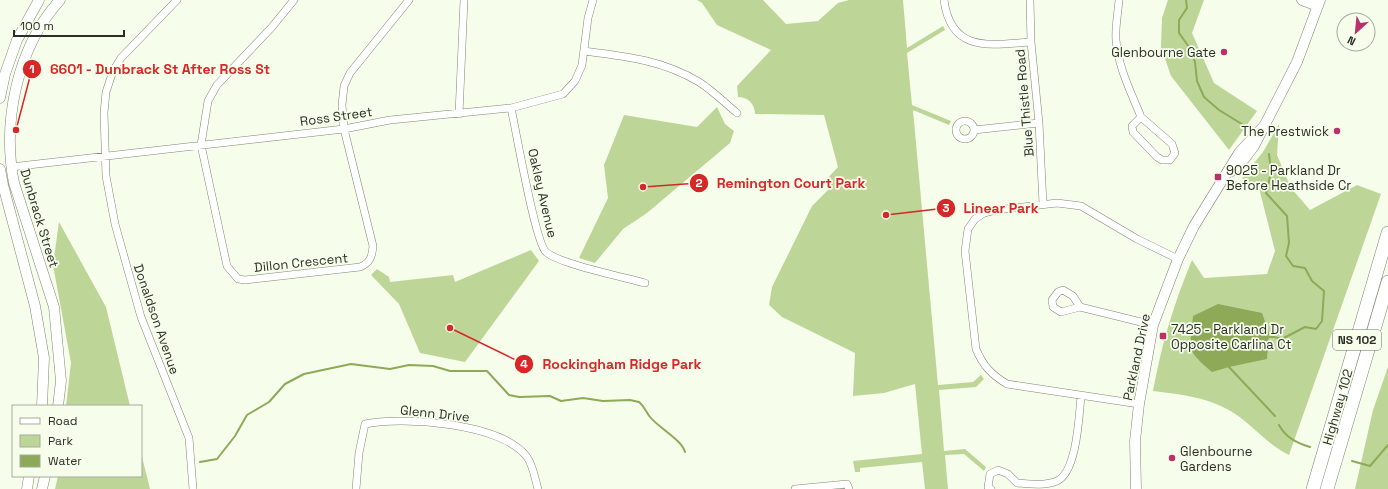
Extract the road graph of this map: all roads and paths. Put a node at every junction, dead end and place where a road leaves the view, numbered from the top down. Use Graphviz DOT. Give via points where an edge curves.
graph roads {
  1 [pos="39,0"];
  2 [pos="60,0"];
  3 [pos="177,0"];
  4 [pos="294,0"];
  5 [pos="409,0"];
  6 [pos="464,0"];
  7 [pos="593,0"];
  8 [pos="944,0"];
  9 [pos="1030,0"];
  10 [pos="1119,0"];
  11 [pos="1302,0"];
  12 [pos="1319,3"];
  13 [pos="1031,42"];
  14 [pos="584,51"];
  15 [pos="0,98"];
  16 [pos="511,108"];
  17 [pos="737,113"];
  18 [pos="459,114"];
  19 [pos="1141,117"];
  20 [pos="1039,123"];
  21 [pos="344,129"];
  22 [pos="974,130"];
  23 [pos="201,144"];
  24 [pos="105,155"];
  25 [pos="11,167"];
  26 [pos="0,169"];
  27 [pos="1043,204"];
  28 [pos="1388,233"];
  29 [pos="1178,259"];
  30 [pos="1388,282"];
  31 [pos="644,283"];
  32 [pos="1080,307"];
  33 [pos="1153,325"];
  34 [pos="1082,396"];
  35 [pos="1139,404"];
  36 [pos="42,405"];
  37 [pos="58,405"];
  38 [pos="29,477"];
  39 [pos="45,477"];
  40 [pos="1017,483"];
  41 [pos="848,487"];
  42 [pos="27,489"];
  43 [pos="42,489"];
  44 [pos="193,489"];
  45 [pos="356,489"];
  46 [pos="538,489"];
  47 [pos="795,489"];
  48 [pos="991,489"];
  49 [pos="1012,489"];
  50 [pos="1136,489"];
  51 [pos="1313,489"];
  52 [pos="1327,489"];
  1 -- 15 [label="main road" via="17,40"];
  2 -- 25 [label="main road, Dunbrack Street" via="52,8 30,46 18,76 13,102"];
  3 -- 24 [label="street, Donaldson Avenue" via="121,58 113,71 106,92"];
  4 -- 23 [label="street" via="217,85 208,102"];
  5 -- 21 [label="street, Dillon Crescent" via="350,73 342,99"];
  6 -- 18 [label="street"];
  7 -- 14 [label="street, Ross Street"];
  8 -- 13 [label="street" via="950,25 965,39 984,44"];
  9 -- 13 [label="street, Blue Thistle Road"];
  10 -- 19 [label="street" via="1116,39 1118,53 1121,68"];
  11 -- 12 [label="main road"];
  12 -- 29 [label="main road, Parkland Drive" via="1297,62 1264,126 1246,158 1227,175 1194,226"];
  13 -- 20 [label="street, Blue Thistle Road"];
  14 -- 16 [label="street, Ross Street" via="576,81 563,94"];
  14 -- 17 [label="street" via="653,61 700,82"];
  16 -- 18 [label="street, Ross Street"];
  16 -- 31 [label="street, Oakley Avenue" via="535,226 546,252 559,260"];
  18 -- 21 [label="street, Ross Street" via="390,120"];
  19 -- 19 [label="street" via="1132,126 1132,132 1162,160 1170,160 1175,153 1172,144"];
  20 -- 22 [label="street"];
  20 -- 27 [label="street, Blue Thistle Road"];
  21 -- 23 [label="street, Ross Street"];
  21 -- 23 [label="street, Dillon Crescent" via="373,246 372,257 367,264 360,267 245,280 238,279 226,266"];
  23 -- 24 [label="street, Ross Street"];
  24 -- 25 [label="street, Ross Street"];
  24 -- 44 [label="street, Donaldson Avenue" via="106,176 115,224 128,274 141,317 188,438"];
  25 -- 26 [label="main road"];
  25 -- 37 [label="main road, Dunbrack Street" via="54,307 61,381"];
  26 -- 36 [label="main road, Dunbrack Street" via="2,185 35,306 44,358"];
  27 -- 29 [label="street" via="1067,203 1081,206 1137,239"];
  27 -- 34 [label="street" via="984,213 975,219 968,229 965,250 976,348 981,362 989,372 1007,384"];
  28 -- 51 [label="highway, Highway 102 / NS 102"];
  29 -- 33 [label="main road, Parkland Drive"];
  30 -- 52 [label="highway, Highway 102 / NS 102"];
  32 -- 33 [label="street"];
  33 -- 35 [label="main road, Parkland Drive"];
  34 -- 35 [label="street"];
  34 -- 40 [label="street" via="1072,464 1066,474 1058,481 1047,484"];
  35 -- 50 [label="main road, Parkland Drive" via="1135,441"];
  38 -- 42 [label="main road"];
  39 -- 43 [label="main road"];
  40 -- 48 [label="street" via="1008,474 998,470 990,474 988,487"];
  40 -- 49 [label="street"];
  41 -- 47 [label="street"];
  45 -- 46 [label="street, Glenn Drive" via="365,424 384,420 456,425 494,434 519,448 528,458"];
}
